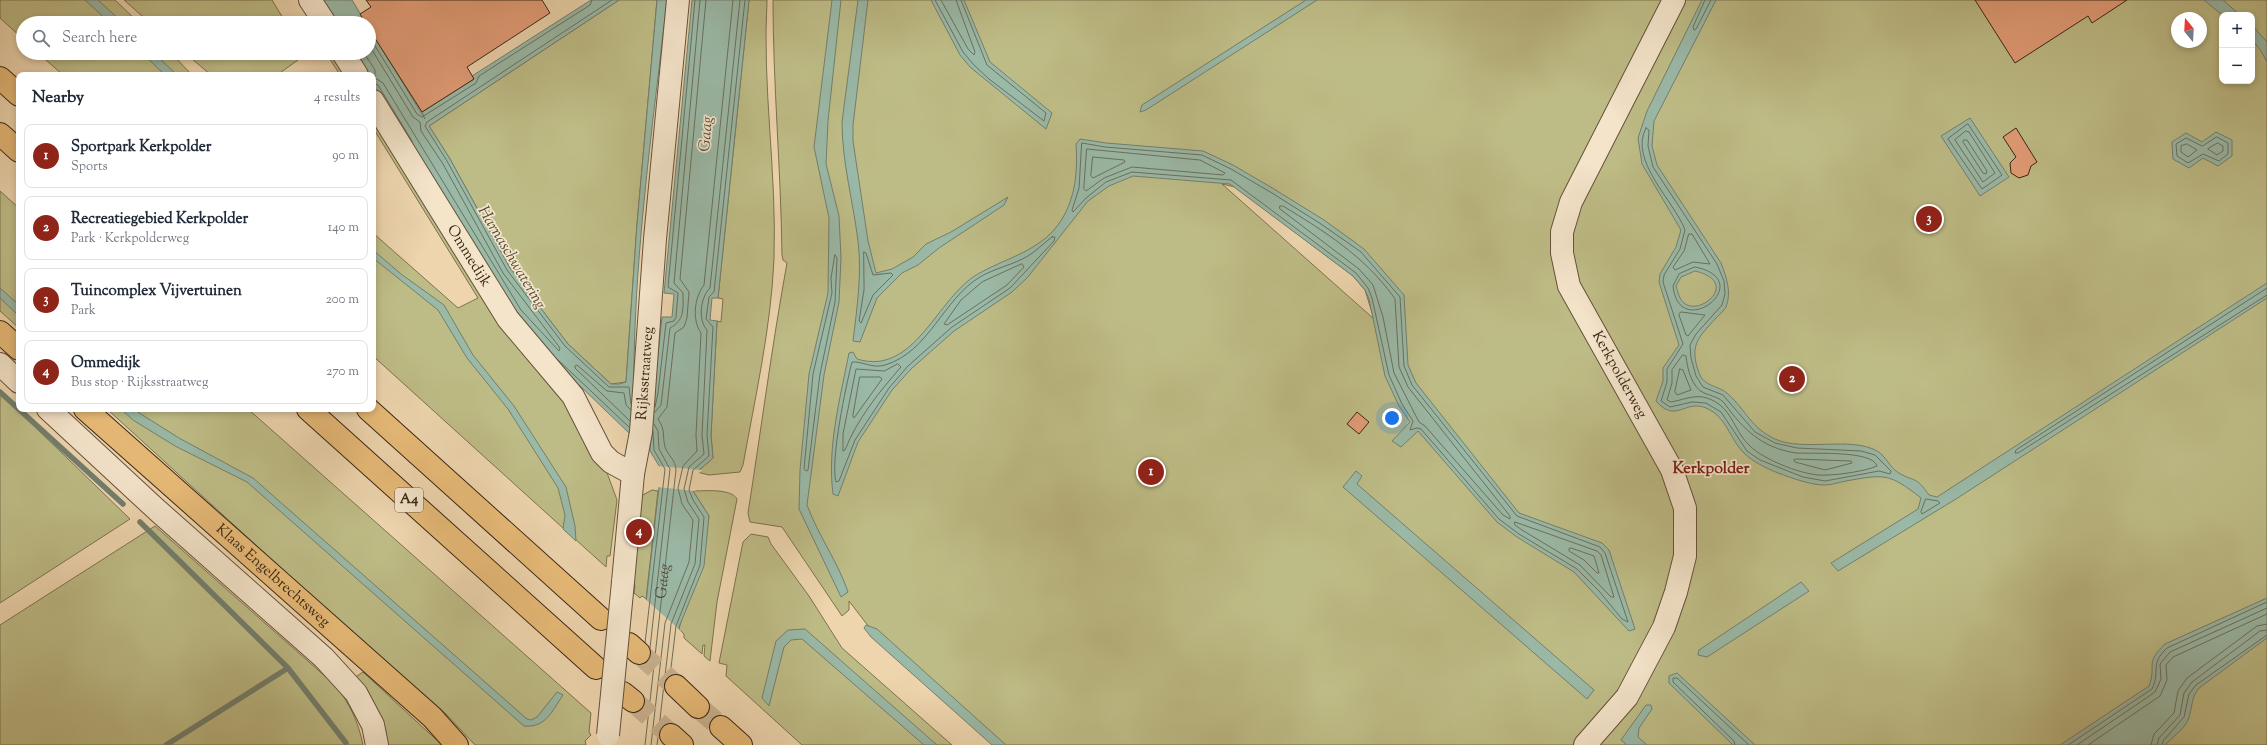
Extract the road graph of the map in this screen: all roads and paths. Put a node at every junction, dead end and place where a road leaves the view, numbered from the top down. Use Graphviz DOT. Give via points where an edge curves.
graph roads {
  1 [pos="310,0"];
  2 [pos="678,0"];
  3 [pos="1674,0"];
  4 [pos="320,16"];
  5 [pos="347,60"];
  6 [pos="355,72"];
  7 [pos="0,78"];
  8 [pos="16,92"];
  9 [pos="376,106"];
  10 [pos="0,134"];
  11 [pos="16,148"];
  12 [pos="0,332"];
  13 [pos="16,347"];
  14 [pos="0,364"];
  15 [pos="16,379"];
  16 [pos="51,412"];
  17 [pos="88,412"];
  18 [pos="311,412"];
  19 [pos="371,412"];
  20 [pos="633,474"];
  21 [pos="601,619"];
  22 [pos="596,668"];
  23 [pos="676,686"];
  24 [pos="698,706"];
  25 [pos="721,727"];
  26 [pos="606,740"];
  27 [pos="377,745"];
  28 [pos="457,745"];
  29 [pos="741,745"];
  30 [pos="1585,745"];
  1 -- 4 [label="street"];
  2 -- 20 [label="street, Rijksstraatweg" via="655,239 644,403"];
  3 -- 30 [label="street, Kerkpolderweg" via="1571,202 1562,232 1562,253 1568,286 1672,470 1685,508 1685,556 1664,627 1627,697"];
  5 -- 6 [label="street"];
  7 -- 8 [label="main road"];
  9 -- 20 [label="street, Ommedijk" via="508,319 573,396 602,452 612,462"];
  10 -- 11 [label="main road"];
  12 -- 13 [label="main road"];
  14 -- 15 [label="street"];
  16 -- 27 [label="street, Klaas Engelbrechtsweg" via="324,658 356,693 373,725"];
  17 -- 28 [label="main road, Klaas Engelbrechtsweg" via="432,717"];
  18 -- 22 [label="main road, A4"];
  19 -- 21 [label="main road, A4"];
  20 -- 26 [label="street, Rijksstraatweg, bridge"];
  23 -- 24 [label="main road"];
  25 -- 29 [label="main road"];
}
